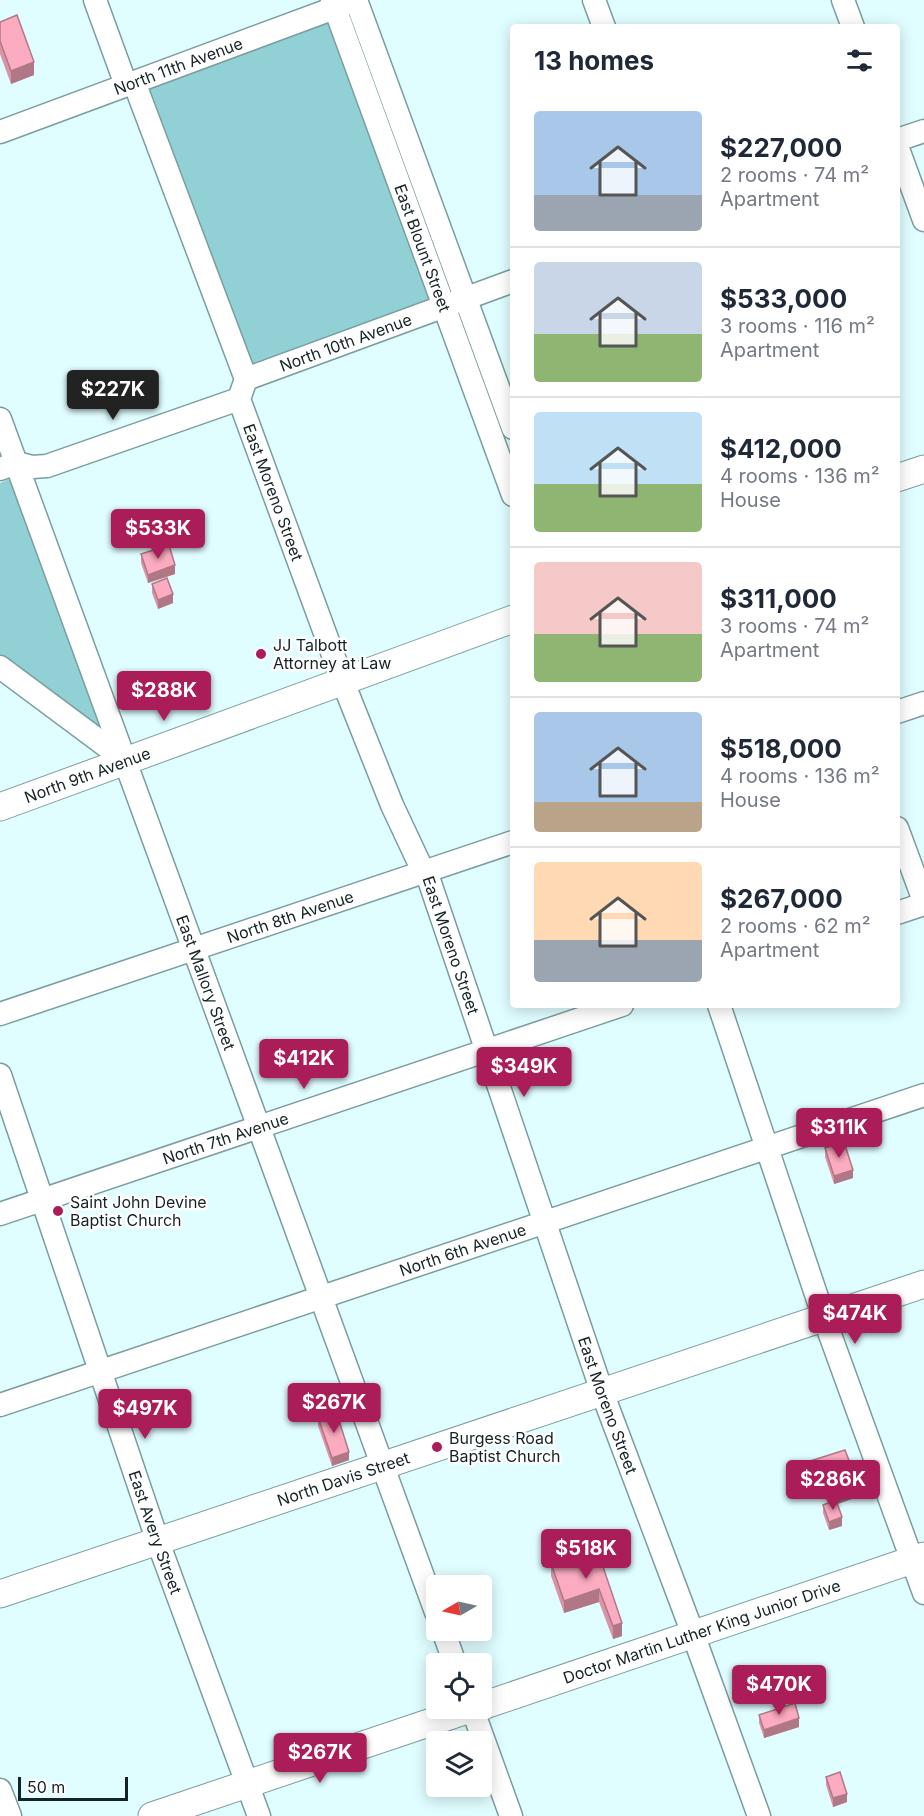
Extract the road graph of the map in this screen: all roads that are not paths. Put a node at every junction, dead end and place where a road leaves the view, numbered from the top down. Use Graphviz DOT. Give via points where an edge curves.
graph roads {
  1 [pos="95,0"];
  2 [pos="594,0"];
  3 [pos="843,0"];
  4 [pos="347,2"];
  5 [pos="603,24"];
  6 [pos="852,24"];
  7 [pos="130,83"];
  8 [pos="924,130"];
  9 [pos="0,132"];
  10 [pos="900,139"];
  11 [pos="900,154"];
  12 [pos="924,220"];
  13 [pos="510,282"];
  14 [pos="465,298"];
  15 [pos="444,306"];
  16 [pos="242,389"];
  17 [pos="0,419"];
  18 [pos="510,420"];
  19 [pos="8,466"];
  20 [pos="924,468"];
  21 [pos="900,477"];
  22 [pos="510,487"];
  23 [pos="510,620"];
  24 [pos="0,667"];
  25 [pos="343,682"];
  26 [pos="924,703"];
  27 [pos="900,711"];
  28 [pos="125,760"];
  29 [pos="0,807"];
  30 [pos="900,836"];
  31 [pos="510,843"];
  32 [pos="426,871"];
  33 [pos="924,903"];
  34 [pos="900,912"];
  35 [pos="194,949"];
  36 [pos="613,1008"];
  37 [pos="720,1008"];
  38 [pos="0,1014"];
  39 [pos="487,1050"];
  40 [pos="0,1075"];
  41 [pos="924,1095"];
  42 [pos="259,1127"];
  43 [pos="767,1148"];
  44 [pos="44,1200"];
  45 [pos="0,1214"];
  46 [pos="545,1222"];
  47 [pos="924,1284"];
  48 [pos="321,1297"];
  49 [pos="824,1317"];
  50 [pos="101,1371"];
  51 [pos="602,1392"];
  52 [pos="0,1405"];
  53 [pos="383,1466"];
  54 [pos="158,1542"];
  55 [pos="918,1558"];
  56 [pos="426,1584"];
  57 [pos="924,1593"];
  58 [pos="0,1594"];
  59 [pos="693,1634"];
  60 [pos="492,1703"];
  61 [pos="442,1719"];
  62 [pos="476,1719"];
  63 [pos="247,1784"];
  64 [pos="0,1790"];
  65 [pos="10,1816"];
  66 [pos="152,1816"];
  67 [pos="259,1816"];
  68 [pos="511,1816"];
  69 [pos="759,1816"];
  1 -- 7 [label="street, East Moreno Street"];
  2 -- 5 [label="street"];
  3 -- 6 [label="street"];
  4 -- 7 [label="street, North 11th Avenue"];
  4 -- 14 [label="street, East Blount Street"];
  4 -- 15 [label="street, East Blount Street"];
  7 -- 9 [label="street, North 11th Avenue"];
  7 -- 16 [label="street, East Moreno Street"];
  8 -- 10 [label="street"];
  11 -- 12 [label="street"];
  13 -- 14 [label="street, North 10th Avenue"];
  14 -- 15 [label="street, North 10th Avenue"];
  14 -- 18 [label="street, East Blount Street"];
  15 -- 16 [label="street, North 10th Avenue"];
  15 -- 22 [label="street, East Blount Street"];
  16 -- 19 [label="street, North 10th Avenue" via="47,466"];
  16 -- 25 [label="street, East Moreno Street"];
  17 -- 19 [label="street, East Mallory Street"];
  19 -- 28 [label="street, East Mallory Street"];
  20 -- 21 [label="main road"];
  23 -- 25 [label="main road, North 9th Avenue"];
  24 -- 28 [label="street"];
  25 -- 28 [label="main road, North 9th Avenue"];
  25 -- 32 [label="street, East Moreno Street" via="392,805"];
  26 -- 27 [label="street"];
  28 -- 29 [label="main road, North 9th Avenue"];
  28 -- 35 [label="street, East Mallory Street"];
  30 -- 33 [label="street"];
  31 -- 32 [label="street, North 8th Avenue"];
  32 -- 35 [label="street, North 8th Avenue"];
  32 -- 39 [label="street, East Moreno Street"];
  33 -- 34 [label="street"];
  35 -- 38 [label="street, North 8th Avenue"];
  35 -- 42 [label="street, East Mallory Street"];
  36 -- 39 [label="street, North 7th Avenue"];
  37 -- 43 [label="street"];
  39 -- 42 [label="street, North 7th Avenue"];
  39 -- 46 [label="street, East Moreno Street"];
  40 -- 44 [label="street, East Avery Street"];
  41 -- 43 [label="street, North 6th Avenue"];
  42 -- 44 [label="street, North 7th Avenue"];
  42 -- 48 [label="street, East Mallory Street"];
  43 -- 46 [label="street, North 6th Avenue"];
  43 -- 49 [label="street"];
  44 -- 45 [label="street, North 7th Avenue"];
  44 -- 50 [label="street, East Avery Street"];
  46 -- 48 [label="street, North 6th Avenue"];
  46 -- 51 [label="street, East Moreno Street"];
  47 -- 49 [label="main road, North Davis Street"];
  48 -- 50 [label="street, North 6th Avenue"];
  48 -- 53 [label="street, East Mallory Street"];
  49 -- 51 [label="main road, North Davis Street"];
  49 -- 55 [label="street"];
  50 -- 52 [label="street, North 6th Avenue"];
  50 -- 54 [label="street, East Avery Street"];
  51 -- 53 [label="main road, North Davis Street"];
  51 -- 59 [label="street, East Moreno Street"];
  53 -- 54 [label="main road, North Davis Street"];
  53 -- 56 [label="street, East Mallory Street"];
  54 -- 58 [label="main road, North Davis Street"];
  54 -- 63 [label="street, East Avery Street"];
  55 -- 57 [label="street"];
  55 -- 59 [label="main road, Doctor Martin Luther King Junior Drive"];
  59 -- 60 [label="main road, Doctor Martin Luther King Junior Drive"];
  59 -- 69 [label="street, East Moreno Street"];
  61 -- 63 [label="main road"];
  62 -- 68 [label="street"];
  63 -- 66 [label="main road"];
  63 -- 67 [label="street, East Avery Street"];
  64 -- 65 [label="street"];
}
